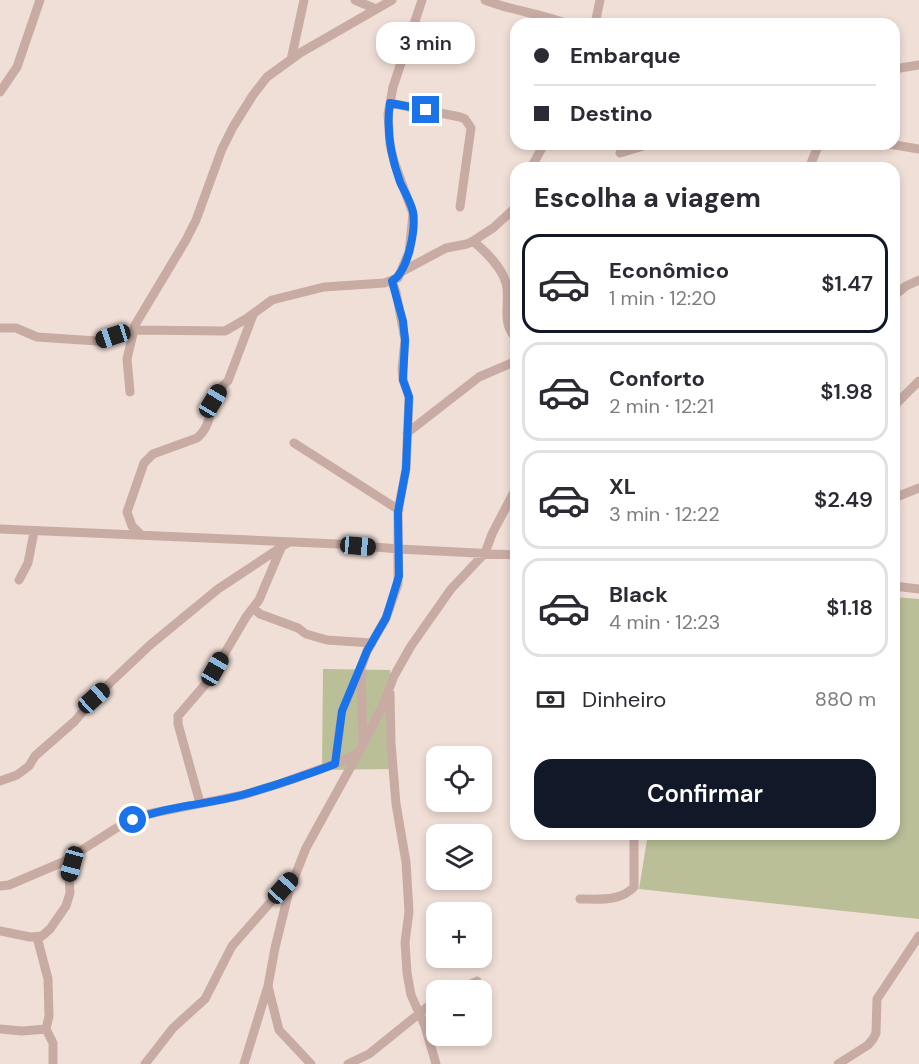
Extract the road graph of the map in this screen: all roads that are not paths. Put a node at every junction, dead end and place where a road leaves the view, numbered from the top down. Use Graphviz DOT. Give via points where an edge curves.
graph roads {
  1 [pos="40,0"];
  2 [pos="304,0"];
  3 [pos="355,0"];
  4 [pos="392,0"];
  5 [pos="422,0"];
  6 [pos="485,0"];
  7 [pos="520,0"];
  8 [pos="600,0"];
  9 [pos="376,9"];
  10 [pos="512,9"];
  11 [pos="550,18"];
  12 [pos="596,18"];
  13 [pos="291,60"];
  14 [pos="919,65"];
  15 [pos="900,68"];
  16 [pos="0,92"];
  17 [pos="390,103"];
  18 [pos="900,146"];
  19 [pos="919,149"];
  20 [pos="630,150"];
  21 [pos="620,153"];
  22 [pos="460,207"];
  23 [pos="510,213"];
  24 [pos="473,241"];
  25 [pos="401,272"];
  26 [pos="919,280"];
  27 [pos="392,281"];
  28 [pos="900,291"];
  29 [pos="253,314"];
  30 [pos="0,328"];
  31 [pos="134,330"];
  32 [pos="510,330"];
  33 [pos="510,364"];
  34 [pos="919,381"];
  35 [pos="130,392"];
  36 [pos="900,400"];
  37 [pos="407,433"];
  38 [pos="294,443"];
  39 [pos="919,488"];
  40 [pos="900,496"];
  41 [pos="510,500"];
  42 [pos="399,510"];
  43 [pos="0,530"];
  44 [pos="130,530"];
  45 [pos="34,532"];
  46 [pos="285,545"];
  47 [pos="399,549"];
  48 [pos="485,553"];
  49 [pos="510,555"];
  50 [pos="20,580"];
  51 [pos="900,587"];
  52 [pos="919,589"];
  53 [pos="253,608"];
  54 [pos="372,643"];
  55 [pos="361,668"];
  56 [pos="390,688"];
  57 [pos="361,748"];
  58 [pos="335,764"];
  59 [pos="0,782"];
  60 [pos="200,803"];
  61 [pos="634,840"];
  62 [pos="76,853"];
  63 [pos="297,873"];
  64 [pos="0,886"];
  65 [pos="580,899"];
  66 [pos="0,932"];
  67 [pos="919,936"];
  68 [pos="37,937"];
  69 [pos="268,986"];
  70 [pos="426,1008"];
  71 [pos="419,1014"];
  72 [pos="0,1029"];
  73 [pos="46,1029"];
  74 [pos="53,1064"];
  75 [pos="145,1064"];
  76 [pos="244,1064"];
  77 [pos="311,1064"];
  78 [pos="348,1064"];
  79 [pos="436,1064"];
  80 [pos="838,1064"];
  1 -- 16 [label="street" via="17,67"];
  2 -- 13 [label="street"];
  3 -- 9 [label="street"];
  4 -- 9 [label="street"];
  5 -- 17 [label="street"];
  6 -- 10 [label="street"];
  7 -- 10 [label="street"];
  8 -- 12 [label="street"];
  9 -- 13 [label="street"];
  10 -- 11 [label="street"];
  13 -- 31 [label="street" via="267,77 233,127 191,230"];
  14 -- 15 [label="street"];
  17 -- 22 [label="street" via="460,117 471,128"];
  17 -- 25 [label="street" via="390,145 413,214 409,252"];
  18 -- 19 [label="street"];
  20 -- 21 [label="street"];
  23 -- 24 [label="street"];
  24 -- 25 [label="street" via="446,248"];
  24 -- 32 [label="street" via="485,250 504,278"];
  25 -- 27 [label="street"];
  26 -- 28 [label="street"];
  27 -- 29 [label="street" via="324,287 284,296"];
  27 -- 37 [label="street" via="405,340 402,369 409,397"];
  29 -- 31 [label="street" via="225,331"];
  29 -- 44 [label="street" via="228,381 213,401 203,434 153,454 144,463 127,512"];
  30 -- 31 [label="street" via="16,327 37,337 87,341"];
  31 -- 35 [label="street" via="127,359"];
  33 -- 37 [label="street" via="478,377"];
  34 -- 36 [label="street"];
  37 -- 42 [label="street"];
  38 -- 42 [label="street"];
  39 -- 40 [label="street"];
  41 -- 48 [label="street"];
  42 -- 47 [label="street"];
  43 -- 45 [label="street"];
  44 -- 45 [label="street"];
  44 -- 46 [label="street" via="141,535"];
  45 -- 50 [label="street"];
  46 -- 47 [label="street"];
  46 -- 53 [label="street"];
  46 -- 59 [label="street" via="182,618 94,698 29,766"];
  47 -- 48 [label="street"];
  47 -- 54 [label="street" via="398,584"];
  48 -- 49 [label="street"];
  48 -- 56 [label="street" via="433,613"];
  51 -- 52 [label="street"];
  53 -- 54 [label="street" via="306,634 327,640"];
  53 -- 60 [label="street" via="209,680 178,716"];
  54 -- 55 [label="street"];
  55 -- 57 [label="street"];
  55 -- 58 [label="street" via="342,711"];
  56 -- 57 [label="street"];
  56 -- 71 [label="street" via="396,804 409,912 405,942 407,973"];
  57 -- 58 [label="street"];
  57 -- 63 [label="street" via="306,848"];
  58 -- 60 [label="street" via="243,795"];
  60 -- 62 [label="street" via="148,814"];
  61 -- 65 [label="street" via="634,887 615,898"];
  62 -- 64 [label="street" via="50,868"];
  62 -- 68 [label="street" via="66,906 50,929"];
  63 -- 69 [label="street" via="284,909"];
  63 -- 75 [label="street" via="232,946 205,999 173,1028"];
  66 -- 68 [label="street"];
  67 -- 80 [label="street" via="877,999 873,1040"];
  68 -- 73 [label="street" via="48,979"];
  69 -- 76 [label="street"];
  69 -- 77 [label="street" via="279,1030"];
  70 -- 71 [label="street"];
  71 -- 78 [label="street" via="369,1054"];
  71 -- 79 [label="street"];
  72 -- 73 [label="street"];
  73 -- 74 [label="street" via="53,1043"];
}
